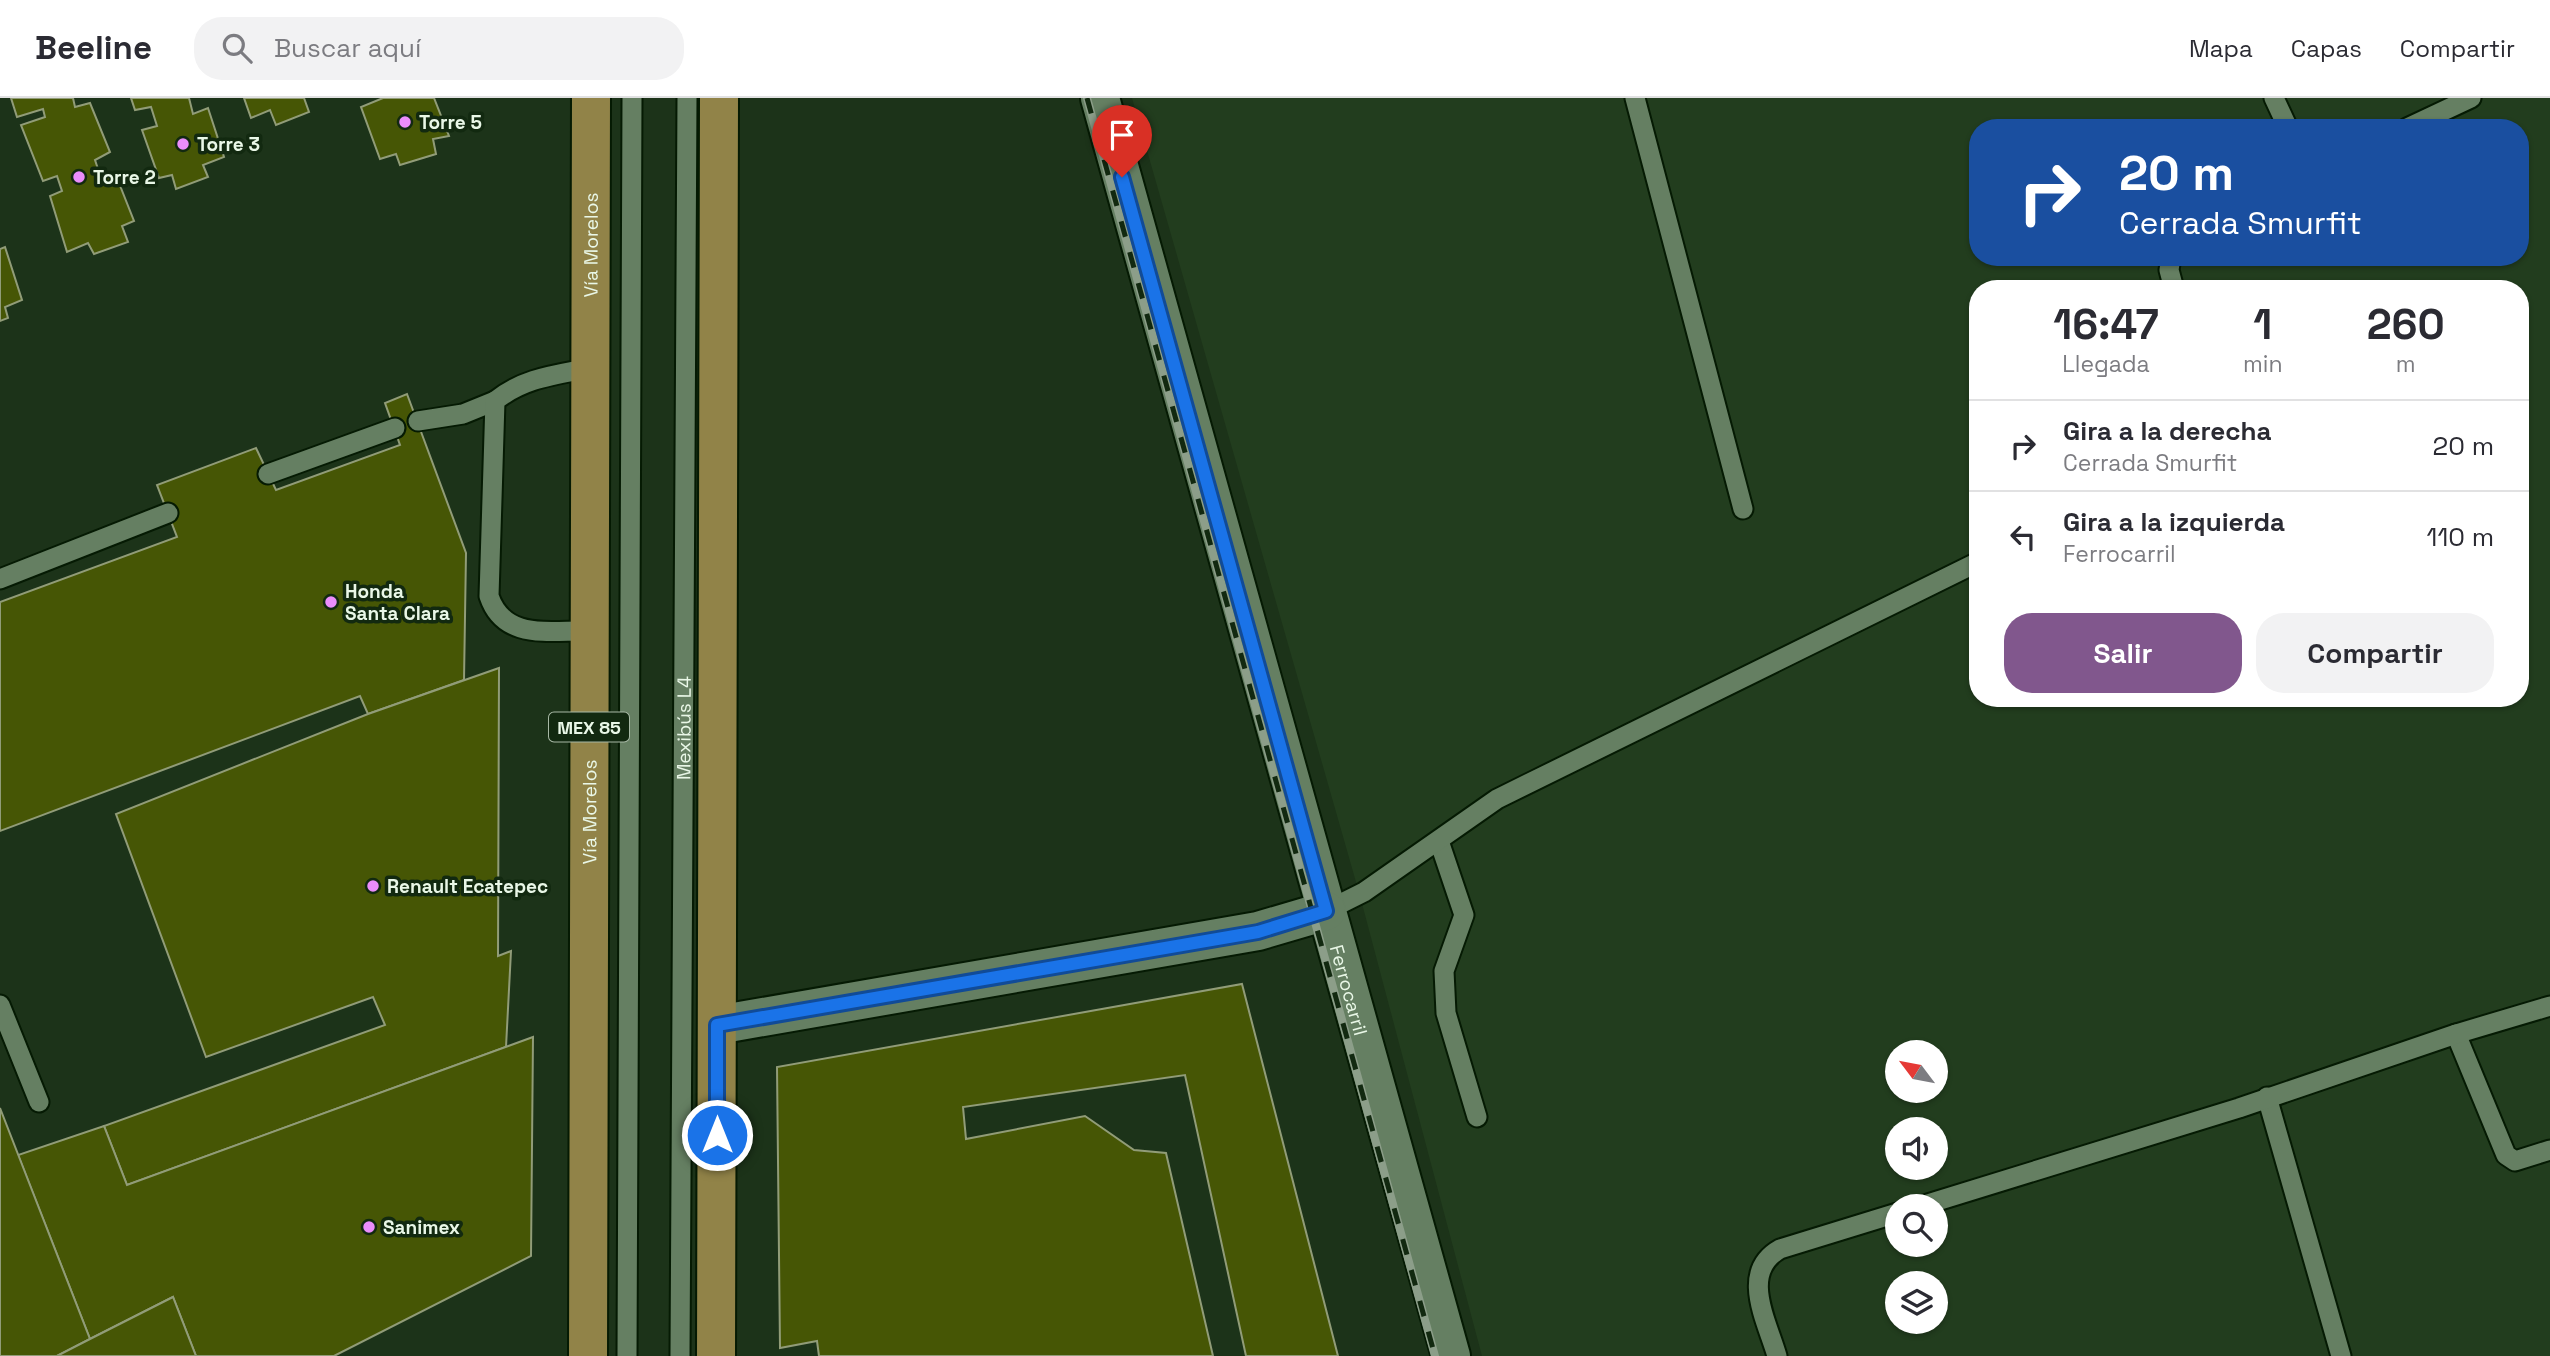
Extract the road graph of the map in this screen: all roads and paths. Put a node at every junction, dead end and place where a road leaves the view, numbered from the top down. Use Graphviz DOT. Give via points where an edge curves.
graph roads {
  1 [pos="591,98"];
  2 [pos="632,98"];
  3 [pos="687,98"];
  4 [pos="719,98"];
  5 [pos="1100,98"];
  6 [pos="1635,98"];
  7 [pos="2274,98"];
  8 [pos="2471,98"];
  9 [pos="2284,119"];
  10 [pos="2426,119"];
  11 [pos="590,368"];
  12 [pos="495,401"];
  13 [pos="418,421"];
  14 [pos="395,428"];
  15 [pos="268,474"];
  16 [pos="1743,509"];
  17 [pos="168,513"];
  18 [pos="1969,566"];
  19 [pos="0,579"];
  20 [pos="589,631"];
  21 [pos="1440,841"];
  22 [pos="1326,911"];
  23 [pos="0,1005"];
  24 [pos="2550,1006"];
  25 [pos="717,1025"];
  26 [pos="2456,1034"];
  27 [pos="2267,1097"];
  28 [pos="39,1102"];
  29 [pos="1477,1117"];
  30 [pos="2550,1150"];
  31 [pos="1948,1198"];
  32 [pos="1885,1217"];
  33 [pos="588,1356"];
  34 [pos="627,1356"];
  35 [pos="680,1356"];
  36 [pos="716,1356"];
  37 [pos="1451,1356"];
  38 [pos="1777,1356"];
  39 [pos="2341,1356"];
  1 -- 11 [label="main road, Vía Morelos / MEX 85"];
  2 -- 34 [label="lane"];
  3 -- 35 [label="lane, Mexibús L4"];
  4 -- 25 [label="main road"];
  5 -- 22 [label="street, Ferrocarril"];
  6 -- 16 [label="lane"];
  7 -- 9 [label="lane"];
  8 -- 10 [label="lane"];
  11 -- 12 [label="lane" via="530,380"];
  11 -- 20 [label="main road, Vía Morelos / MEX 85"];
  12 -- 13 [label="lane" via="463,414"];
  12 -- 20 [label="lane" via="489,596 493,608 509,626 521,629"];
  14 -- 15 [label="lane"];
  17 -- 19 [label="lane"];
  18 -- 21 [label="lane" via="1497,800"];
  20 -- 33 [label="main road, Vía Morelos / MEX 85"];
  21 -- 22 [label="lane" via="1364,892"];
  21 -- 29 [label="lane" via="1464,915 1444,971 1446,1013"];
  22 -- 25 [label="street" via="1258,932"];
  22 -- 37 [label="street, Ferrocarril"];
  23 -- 28 [label="lane"];
  24 -- 26 [label="lane"];
  25 -- 36 [label="main road"];
  26 -- 27 [label="lane"];
  26 -- 30 [label="lane" via="2506,1155 2515,1161"];
  27 -- 31 [label="lane"];
  27 -- 39 [label="lane"];
  32 -- 38 [label="lane" via="1767,1256 1757,1288"];
}
